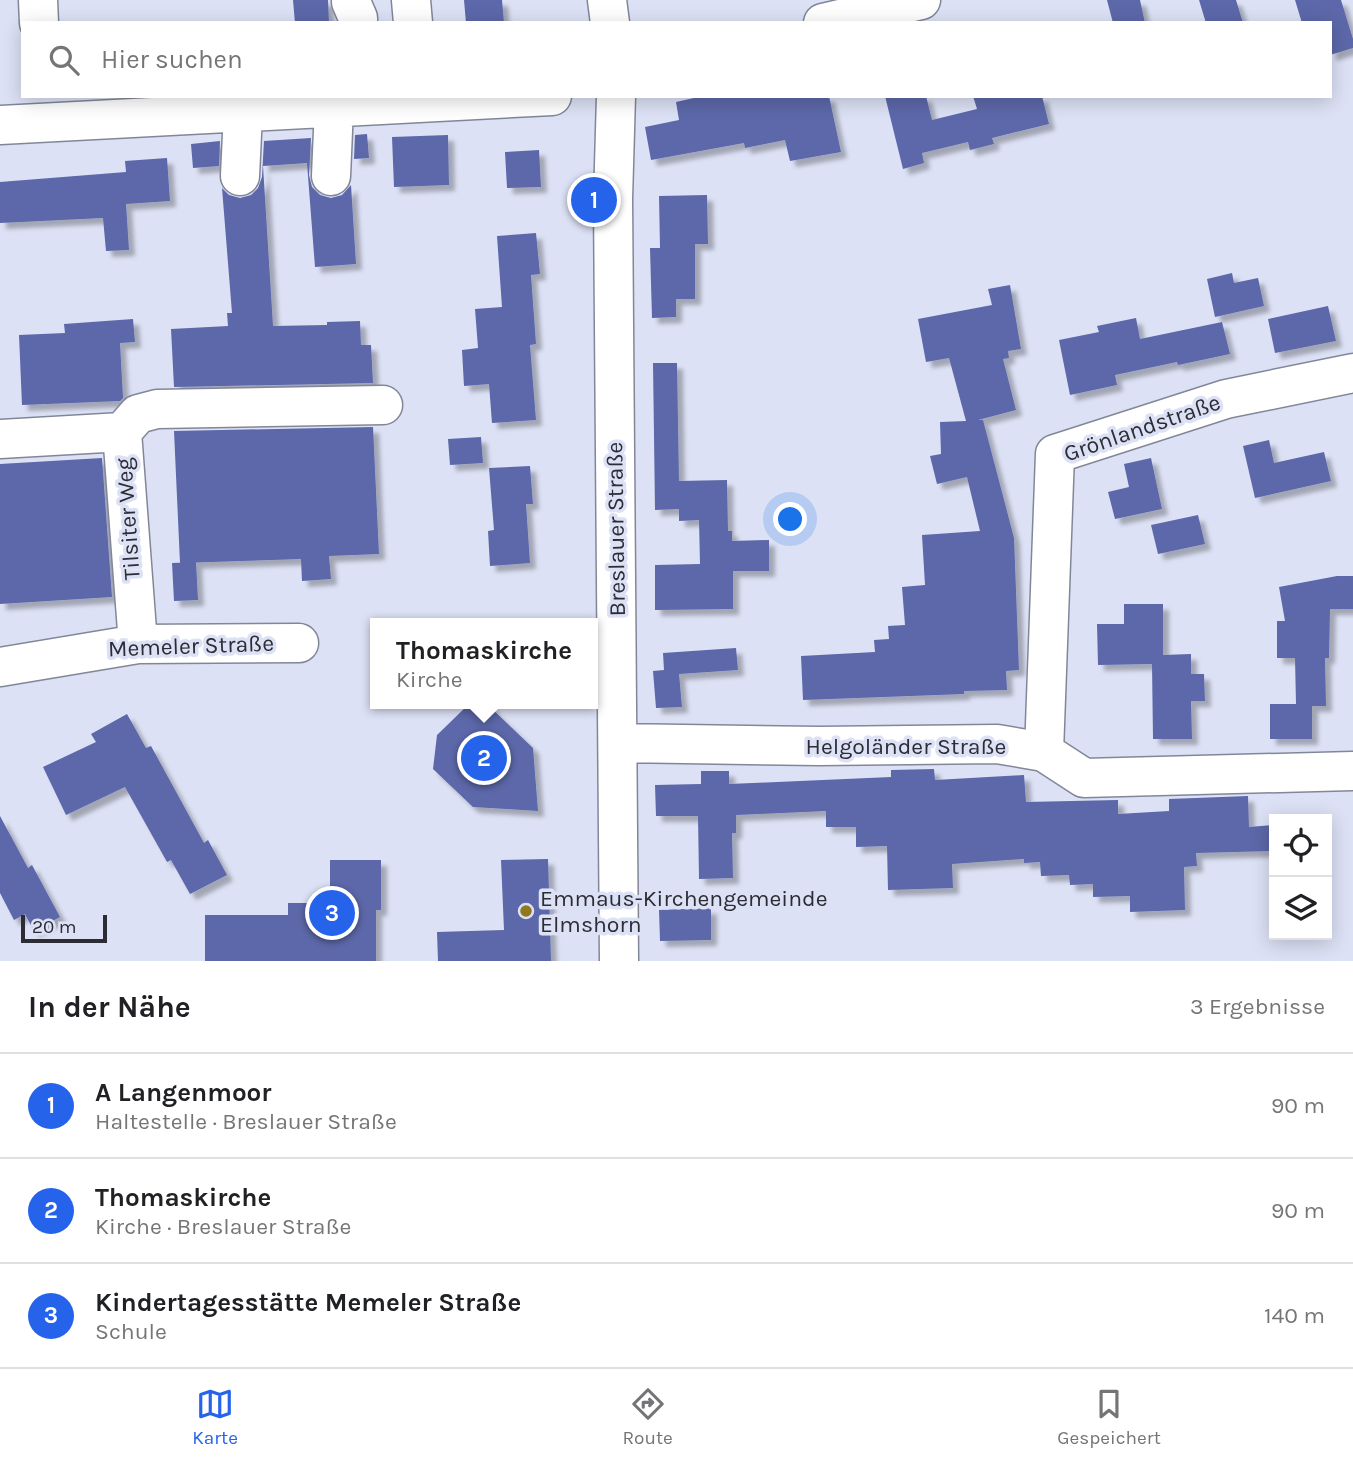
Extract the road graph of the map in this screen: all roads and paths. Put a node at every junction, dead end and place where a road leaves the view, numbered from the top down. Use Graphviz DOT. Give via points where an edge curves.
graph roads {
  1 [pos="38,0"];
  2 [pos="411,0"];
  3 [pos="607,0"];
  4 [pos="921,0"];
  5 [pos="39,21"];
  6 [pos="412,21"];
  7 [pos="610,21"];
  8 [pos="832,21"];
  9 [pos="482,98"];
  10 [pos="616,98"];
  11 [pos="413,100"];
  12 [pos="346,104"];
  13 [pos="43,109"];
  14 [pos="243,113"];
  15 [pos="0,125"];
  16 [pos="240,176"];
  17 [pos="331,176"];
  18 [pos="1353,373"];
  19 [pos="383,405"];
  20 [pos="122,432"];
  21 [pos="0,439"];
  22 [pos="605,634"];
  23 [pos="299,643"];
  24 [pos="138,644"];
  25 [pos="0,667"];
  26 [pos="618,743"];
  27 [pos="1044,752"];
  28 [pos="1353,771"];
  29 [pos="619,961"];
  1 -- 5 [label="street"];
  2 -- 6 [label="street"];
  3 -- 7 [label="street"];
  4 -- 8 [label="street"];
  9 -- 11 [label="street"];
  10 -- 22 [label="street, Breslauer Straße"];
  11 -- 12 [label="street"];
  12 -- 14 [label="street"];
  12 -- 17 [label="street"];
  13 -- 14 [label="street"];
  13 -- 15 [label="street"];
  14 -- 16 [label="street"];
  18 -- 27 [label="street, Grönlandstraße" via="1226,399 1055,454"];
  19 -- 20 [label="street" via="157,409 138,414"];
  20 -- 21 [label="street, Tilsiter Weg"];
  20 -- 24 [label="street, Tilsiter Weg"];
  22 -- 26 [label="street, Breslauer Straße"];
  23 -- 24 [label="street, Memeler Straße"];
  24 -- 25 [label="street, Memeler Straße"];
  26 -- 27 [label="street, Helgoländer Straße" via="997,744"];
  26 -- 29 [label="street, Breslauer Straße"];
  27 -- 28 [label="street, Helgoländer Straße" via="1084,778"];
}
